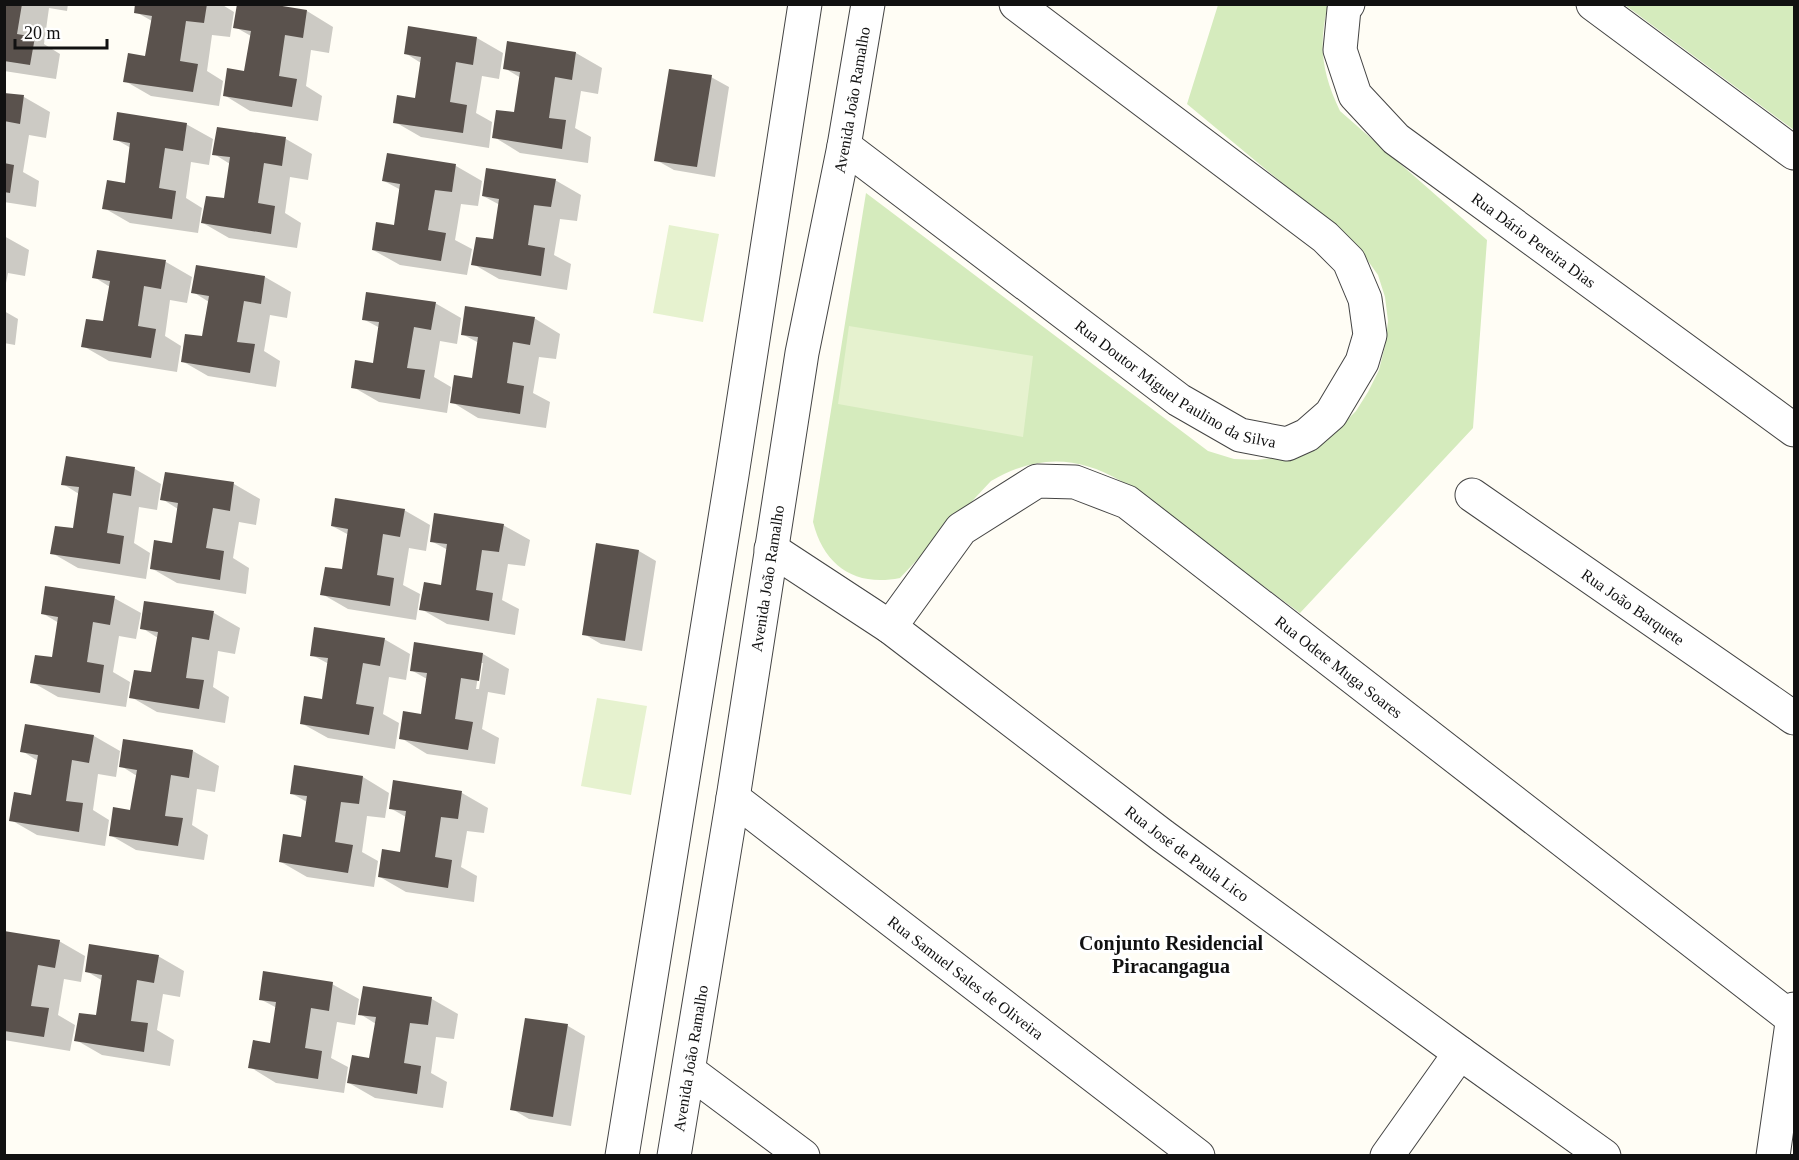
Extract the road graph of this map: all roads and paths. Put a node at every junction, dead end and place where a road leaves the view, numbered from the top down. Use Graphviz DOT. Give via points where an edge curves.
graph roads {
  1 [pos="805,4"];
  2 [pos="868,4"];
  3 [pos="1016,4"];
  4 [pos="1347,4"];
  5 [pos="1593,4"];
  6 [pos="844,146"];
  7 [pos="1794,153"];
  8 [pos="1794,430"];
  9 [pos="1472,495"];
  10 [pos="771,549"];
  11 [pos="890,627"];
  12 [pos="1794,718"];
  13 [pos="733,798"];
  14 [pos="1794,1014"];
  15 [pos="1460,1053"];
  16 [pos="689,1071"];
  17 [pos="622,1155"];
  18 [pos="674,1155"];
  19 [pos="803,1155"];
  20 [pos="1198,1155"];
  21 [pos="1387,1155"];
  22 [pos="1605,1155"];
  23 [pos="1773,1155"];
  1 -- 17 [label="street"];
  2 -- 6 [label="street, Avenida João Ramalho"];
  3 -- 6 [label="street, Rua Doutor Miguel Paulino da Silva" via="1325,237 1349,261 1365,299 1370,335 1362,362 1341,399 1331,414 1307,435 1287,444 1240,435 1179,400"];
  4 -- 8 [label="street, Rua Dário Pereira Dias" via="1340,50 1355,95 1396,139"];
  5 -- 7 [label="street"];
  6 -- 10 [label="street, Avenida João Ramalho" via="802,353"];
  9 -- 12 [label="street, Rua João Barquete"];
  10 -- 11 [label="street, Rua José de Paula Lico"];
  10 -- 13 [label="street, Avenida João Ramalho"];
  11 -- 14 [label="street, Rua Odete Muga Soares" via="961,529 1037,481 1075,482 1127,501"];
  11 -- 15 [label="street, Rua José de Paula Lico" via="1162,836"];
  13 -- 16 [label="street, Avenida João Ramalho"];
  13 -- 20 [label="street, Rua Samuel Sales de Oliveira"];
  14 -- 23 [label="street"];
  15 -- 21 [label="street"];
  15 -- 22 [label="street, Rua José de Paula Lico"];
  16 -- 18 [label="street, Avenida João Ramalho"];
  16 -- 19 [label="street"];
}
